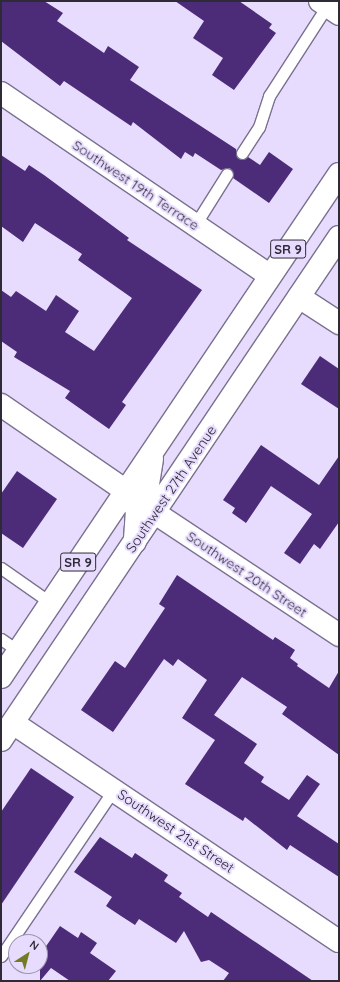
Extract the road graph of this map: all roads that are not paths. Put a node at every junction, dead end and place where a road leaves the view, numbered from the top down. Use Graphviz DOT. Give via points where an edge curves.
graph roads {
  1 [pos="329,7"];
  2 [pos="1,93"];
  3 [pos="242,153"];
  4 [pos="227,174"];
  5 [pos="339,174"];
  6 [pos="195,225"];
  7 [pos="339,237"];
  8 [pos="270,276"];
  9 [pos="299,297"];
  10 [pos="339,323"];
  11 [pos="1,406"];
  12 [pos="154,448"];
  13 [pos="126,491"];
  14 [pos="155,513"];
  15 [pos="134,544"];
  16 [pos="1,568"];
  17 [pos="51,603"];
  18 [pos="339,635"];
  19 [pos="10,645"];
  20 [pos="1,677"];
  21 [pos="6,732"];
  22 [pos="114,789"];
  23 [pos="339,941"];
  24 [pos="1,956"];
  1 -- 3 [label="lane" via="269,96 259,127"];
  2 -- 6 [label="main road, Southwest 19th Terrace"];
  4 -- 6 [label="lane"];
  5 -- 8 [label="main road, SR 9"];
  6 -- 8 [label="main road, Southwest 19th Terrace"];
  7 -- 9 [label="main road, Southwest 27th Avenue / SR 9"];
  8 -- 12 [label="main road, SR 9"];
  9 -- 10 [label="main road"];
  9 -- 14 [label="main road, Southwest 27th Avenue / SR 9"];
  11 -- 13 [label="main road"];
  12 -- 13 [label="main road, SR 9"];
  12 -- 14 [label="main road" via="147,491"];
  13 -- 15 [label="main road" via="136,510"];
  13 -- 17 [label="main road, SR 9"];
  14 -- 15 [label="main road, Southwest 27th Avenue / SR 9"];
  14 -- 18 [label="main road, Southwest 20th Street"];
  15 -- 21 [label="main road, Southwest 27th Avenue / SR 9"];
  16 -- 17 [label="lane"];
  17 -- 19 [label="main road, SR 9"];
  19 -- 20 [label="main road, SR 9"];
  21 -- 22 [label="main road, Southwest 21st Street"];
  22 -- 23 [label="main road, Southwest 21st Street"];
  22 -- 24 [label="lane"];
}
